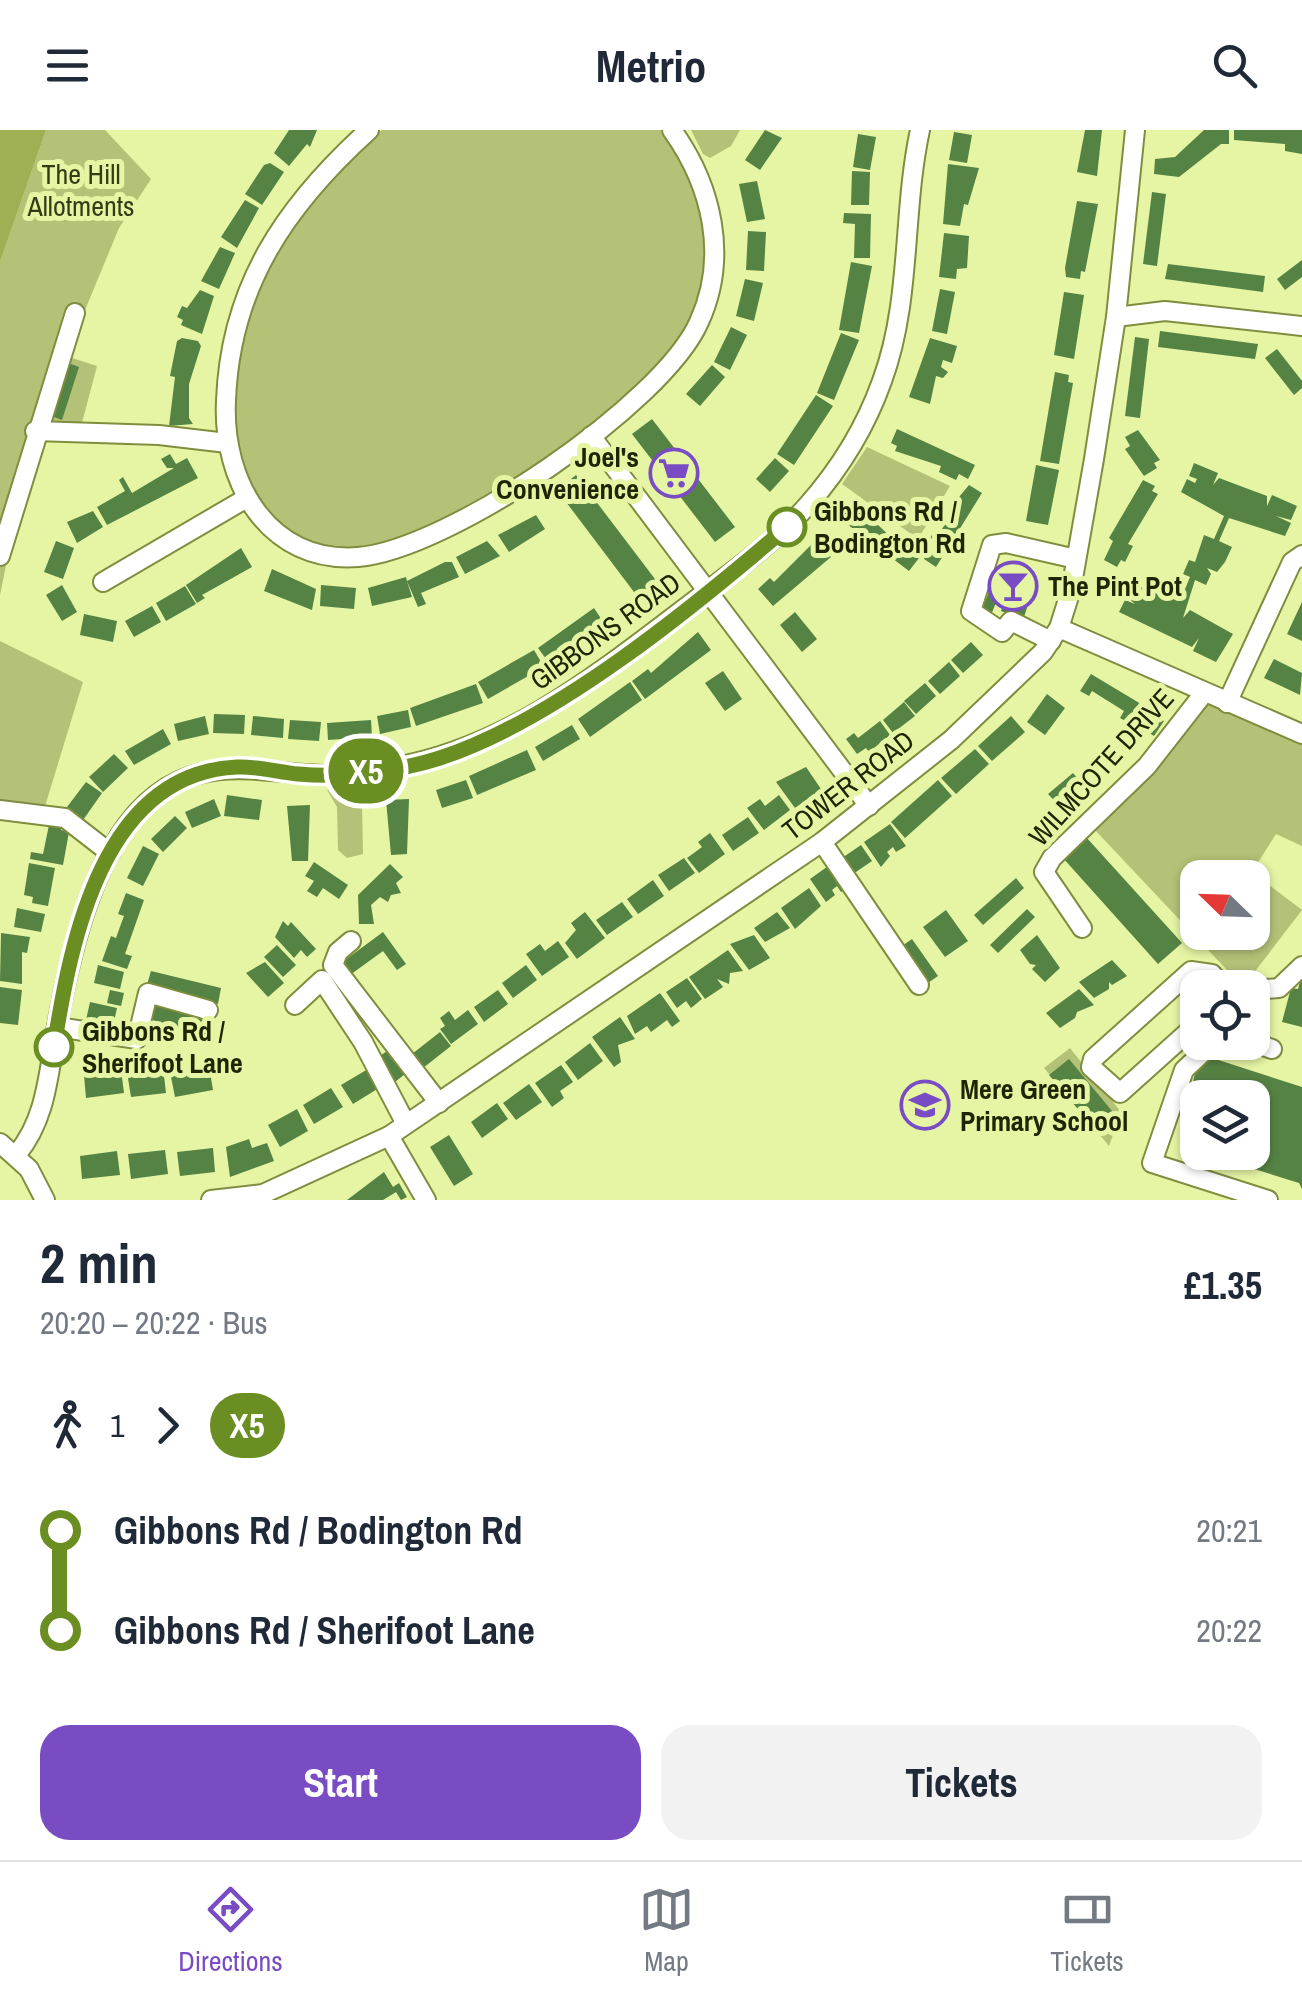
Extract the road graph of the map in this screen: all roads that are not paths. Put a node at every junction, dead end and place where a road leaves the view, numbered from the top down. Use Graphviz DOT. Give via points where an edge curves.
graph roads {
  1 [pos="370,130"];
  2 [pos="672,130"];
  3 [pos="920,130"];
  4 [pos="1135,130"];
  5 [pos="75,313"];
  6 [pos="1116,317"];
  7 [pos="1302,326"];
  8 [pos="36,431"];
  9 [pos="591,436"];
  10 [pos="227,443"];
  11 [pos="245,499"];
  12 [pos="1302,555"];
  13 [pos="0,556"];
  14 [pos="1076,559"];
  15 [pos="103,582"];
  16 [pos="708,590"];
  17 [pos="1055,634"];
  18 [pos="1204,693"];
  19 [pos="1227,703"];
  20 [pos="1302,734"];
  21 [pos="869,806"];
  22 [pos="0,810"];
  23 [pos="822,842"];
  24 [pos="110,852"];
  25 [pos="1082,928"];
  26 [pos="351,941"];
  27 [pos="1302,966"];
  28 [pos="1180,980"];
  29 [pos="919,984"];
  30 [pos="1270,989"];
  31 [pos="295,1005"];
  32 [pos="208,1010"];
  33 [pos="57,1026"];
  34 [pos="1180,1039"];
  35 [pos="1195,1060"];
  36 [pos="438,1103"];
  37 [pos="406,1124"];
  38 [pos="388,1136"];
  39 [pos="0,1142"];
  40 [pos="17,1154"];
  41 [pos="45,1200"];
  42 [pos="211,1200"];
  43 [pos="426,1200"];
  44 [pos="1268,1200"];
  1 -- 10 [label="street" via="317,177 281,224 249,287 227,368"];
  2 -- 9 [label="street" via="707,195 714,238 711,283 685,351"];
  3 -- 16 [label="street, GIBBONS ROAD" via="901,310 870,409 806,507"];
  4 -- 6 [label="street"];
  5 -- 8 [label="street"];
  6 -- 7 [label="street" via="1165,311"];
  6 -- 14 [label="street"];
  8 -- 10 [label="street"];
  8 -- 13 [label="street"];
  9 -- 11 [label="street" via="492,503 418,540 359,557 305,549 258,517"];
  9 -- 16 [label="street"];
  10 -- 11 [label="street"];
  11 -- 15 [label="street"];
  12 -- 19 [label="street" via="1292,562"];
  14 -- 17 [label="street"];
  14 -- 17 [label="street" via="1006,543 992,546 970,610 1002,632 1010,621"];
  16 -- 21 [label="street"];
  16 -- 24 [label="street, GIBBONS ROAD" via="560,699 481,742 439,758 344,775 242,767 190,775 144,804"];
  17 -- 18 [label="street"];
  17 -- 21 [label="street, TOWER ROAD" via="951,740"];
  18 -- 19 [label="street"];
  18 -- 25 [label="street, WILMCOTE DRIVE" via="1146,766 1044,872"];
  19 -- 20 [label="street"];
  21 -- 23 [label="street, TOWER ROAD"];
  22 -- 24 [label="street" via="65,818"];
  23 -- 29 [label="street"];
  23 -- 36 [label="street, TOWER ROAD"];
  24 -- 33 [label="street, GIBBONS ROAD" via="88,906"];
  26 -- 36 [label="street" via="333,965"];
  27 -- 30 [label="street"];
  28 -- 34 [label="street" via="1091,1067 1120,1092"];
  31 -- 37 [label="street" via="322,980"];
  32 -- 33 [label="street" via="148,993 137,1039"];
  33 -- 40 [label="street, GIBBONS ROAD" via="42,1112"];
  35 -- 44 [label="street" via="1184,1070 1152,1164"];
  36 -- 37 [label="street, TOWER ROAD"];
  37 -- 38 [label="street, TOWER ROAD"];
  38 -- 42 [label="street, TOWER ROAD" via="262,1194"];
  38 -- 43 [label="street"];
  39 -- 40 [label="street"];
  40 -- 41 [label="street"];
}
